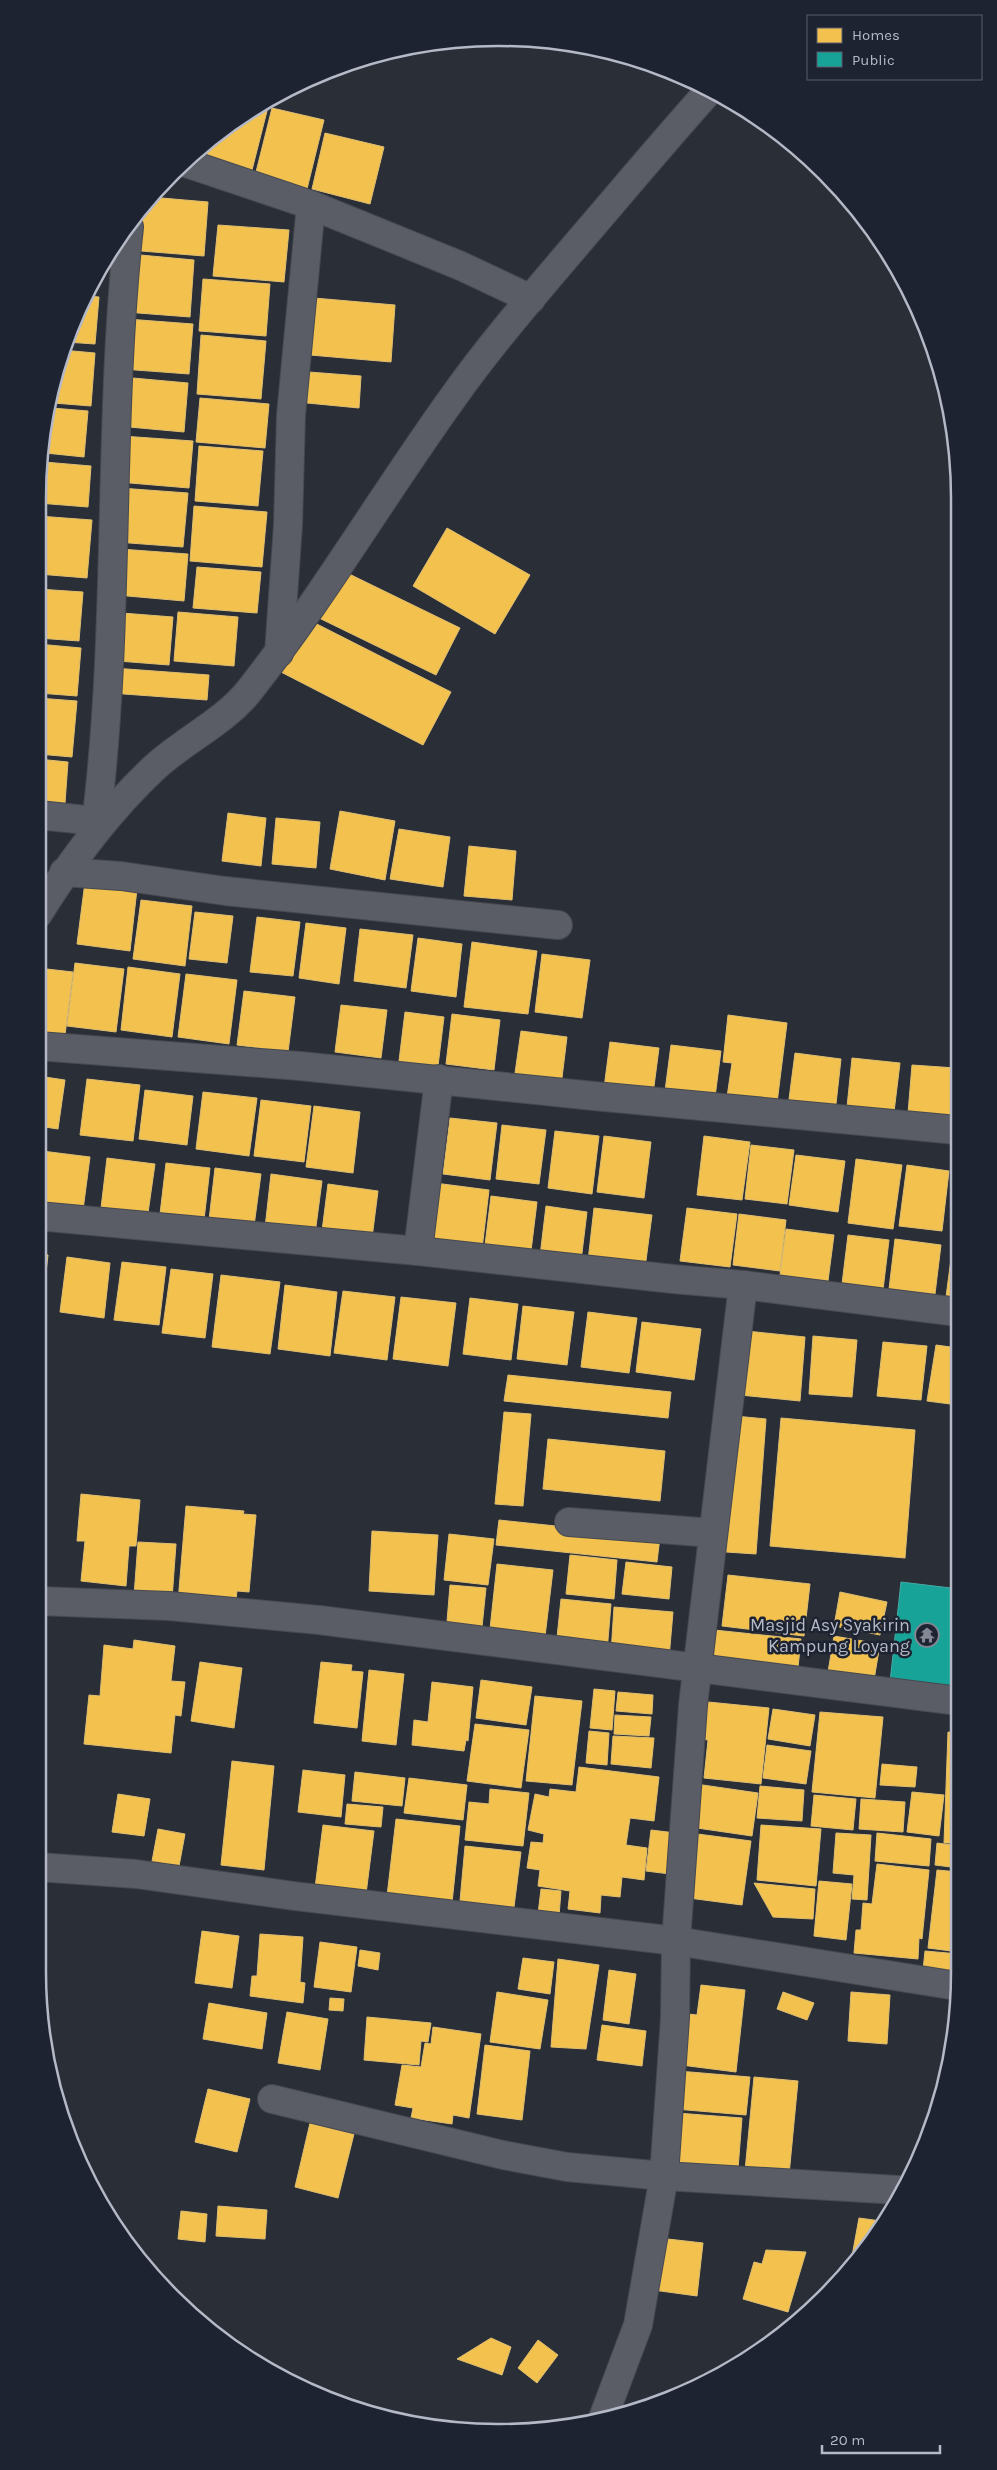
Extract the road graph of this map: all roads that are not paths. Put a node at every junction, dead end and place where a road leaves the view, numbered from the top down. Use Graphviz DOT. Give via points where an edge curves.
graph roads {
  1 [pos="705,96"];
  2 [pos="193,165"];
  3 [pos="311,205"];
  4 [pos="127,240"];
  5 [pos="530,299"];
  6 [pos="279,653"];
  7 [pos="46,817"];
  8 [pos="95,826"];
  9 [pos="64,872"];
  10 [pos="46,901"];
  11 [pos="558,925"];
  12 [pos="46,1047"];
  13 [pos="439,1079"];
  14 [pos="951,1129"];
  15 [pos="46,1217"];
  16 [pos="418,1250"];
  17 [pos="743,1285"];
  18 [pos="951,1311"];
  19 [pos="569,1522"];
  20 [pos="713,1533"];
  21 [pos="46,1601"];
  22 [pos="697,1667"];
  23 [pos="951,1700"];
  24 [pos="46,1867"];
  25 [pos="676,1941"];
  26 [pos="951,1985"];
  27 [pos="272,2099"];
  28 [pos="664,2176"];
  29 [pos="894,2190"];
  30 [pos="606,2410"];
  1 -- 5 [label="street"];
  2 -- 3 [label="street"];
  3 -- 5 [label="street" via="461,266"];
  3 -- 6 [label="street" via="291,415 288,526"];
  4 -- 8 [label="street" via="118,374 108,684"];
  5 -- 6 [label="street" via="455,394"];
  6 -- 8 [label="street" via="244,697 222,718 188,740 153,769"];
  7 -- 8 [label="street"];
  8 -- 9 [label="street"];
  9 -- 10 [label="street"];
  9 -- 11 [label="street"];
  12 -- 13 [label="street"];
  13 -- 14 [label="street"];
  13 -- 16 [label="street"];
  15 -- 16 [label="street"];
  16 -- 17 [label="street"];
  17 -- 18 [label="street"];
  17 -- 20 [label="street"];
  19 -- 20 [label="street"];
  20 -- 22 [label="street"];
  21 -- 22 [label="street" via="265,1614"];
  22 -- 23 [label="street"];
  22 -- 25 [label="street"];
  24 -- 25 [label="street" via="136,1874"];
  25 -- 26 [label="street"];
  25 -- 28 [label="street" via="675,2018"];
  27 -- 28 [label="street" via="503,2155 567,2167"];
  28 -- 29 [label="street"];
  28 -- 30 [label="street" via="638,2324"];
}
